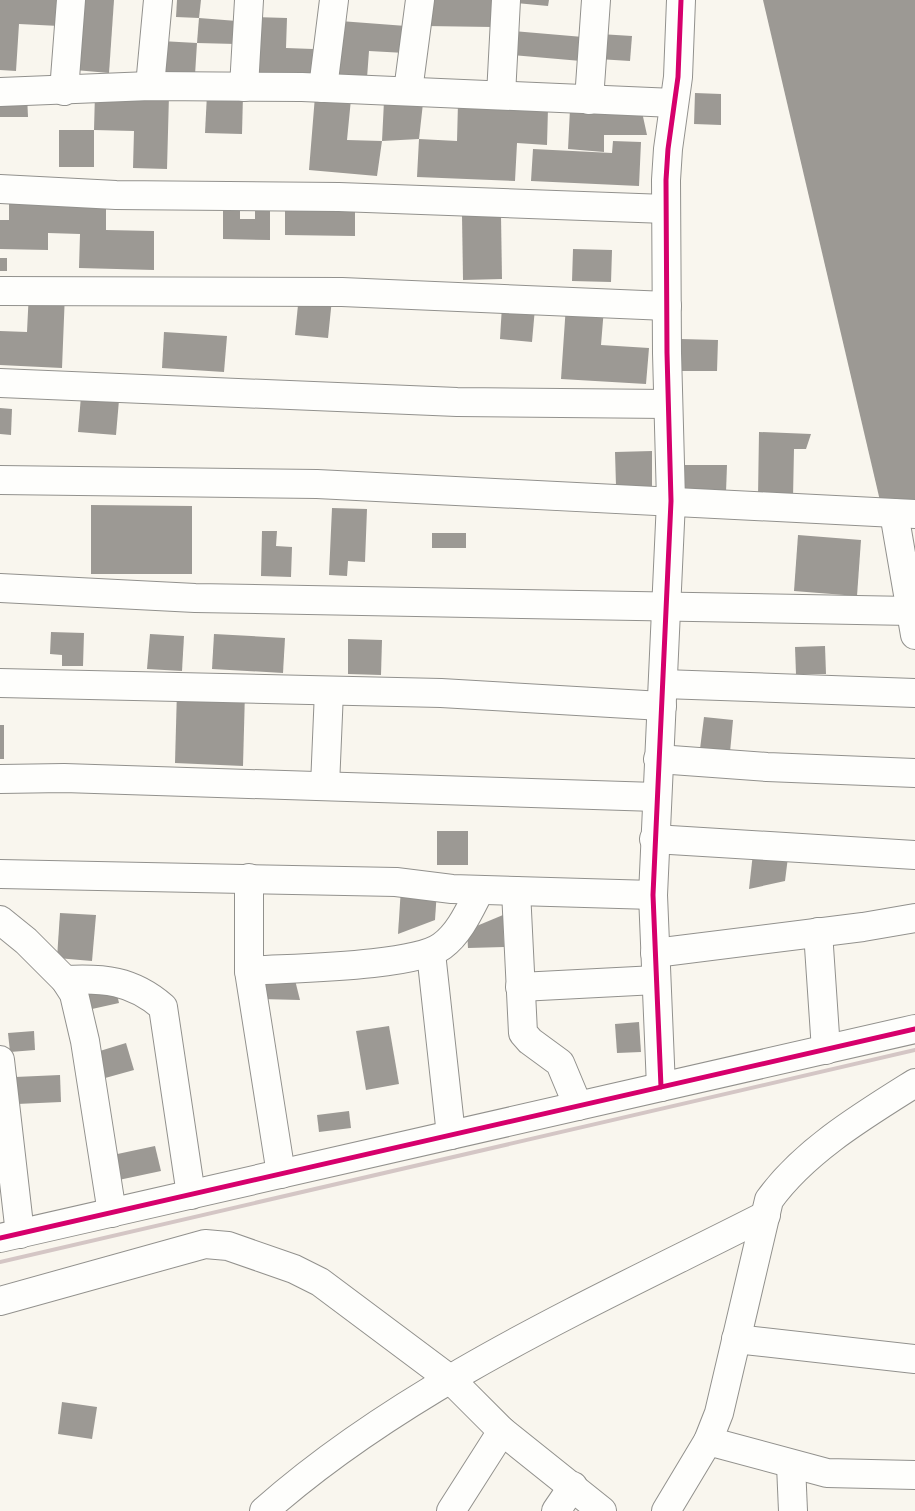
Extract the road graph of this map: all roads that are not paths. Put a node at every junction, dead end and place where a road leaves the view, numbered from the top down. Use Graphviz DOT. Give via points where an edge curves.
graph roads {
  1 [pos="71,0"];
  2 [pos="158,0"];
  3 [pos="250,0"];
  4 [pos="334,0"];
  5 [pos="420,0"];
  6 [pos="506,0"];
  7 [pos="596,0"];
  8 [pos="681,0"];
  9 [pos="150,86"];
  10 [pos="244,87"];
  11 [pos="323,88"];
  12 [pos="64,91"];
  13 [pos="408,91"];
  14 [pos="0,92"];
  15 [pos="501,96"];
  16 [pos="589,100"];
  17 [pos="674,103"];
  18 [pos="0,189"];
  19 [pos="666,208"];
  20 [pos="0,291"];
  21 [pos="667,306"];
  22 [pos="0,383"];
  23 [pos="668,404"];
  24 [pos="0,480"];
  25 [pos="671,501"];
  26 [pos="904,513"];
  27 [pos="0,588"];
  28 [pos="668,607"];
  29 [pos="913,623"];
  30 [pos="0,684"];
  31 [pos="329,691"];
  32 [pos="915,693"];
  33 [pos="662,695"];
  34 [pos="658,759"];
  35 [pos="915,773"];
  36 [pos="0,779"];
  37 [pos="325,786"];
  38 [pos="656,797"];
  39 [pos="654,839"];
  40 [pos="915,855"];
  41 [pos="0,874"];
  42 [pos="249,878"];
  43 [pos="480,890"];
  44 [pos="516,891"];
  45 [pos="653,895"];
  46 [pos="915,918"];
  47 [pos="0,920"];
  48 [pos="818,932"];
  49 [pos="655,953"];
  50 [pos="432,954"];
  51 [pos="250,971"];
  52 [pos="65,980"];
  53 [pos="656,980"];
  54 [pos="520,987"];
  55 [pos="915,1029"];
  56 [pos="826,1050"];
  57 [pos="0,1060"];
  58 [pos="915,1083"];
  59 [pos="661,1088"];
  60 [pos="578,1106"];
  61 [pos="452,1135"];
  62 [pos="281,1174"];
  63 [pos="191,1194"];
  64 [pos="112,1213"];
  65 [pos="766,1214"];
  66 [pos="10,1236"];
  67 [pos="0,1300"];
  68 [pos="736,1339"];
  69 [pos="915,1359"];
  70 [pos="451,1380"];
  71 [pos="502,1431"];
  72 [pos="708,1441"];
  73 [pos="791,1465"];
  74 [pos="915,1475"];
  75 [pos="573,1486"];
  76 [pos="264,1511"];
  77 [pos="452,1511"];
  78 [pos="556,1511"];
  79 [pos="602,1511"];
  80 [pos="666,1511"];
  81 [pos="793,1511"];
  1 -- 12 [label="street"];
  2 -- 9 [label="street"];
  3 -- 10 [label="street"];
  4 -- 11 [label="street"];
  5 -- 13 [label="street"];
  6 -- 15 [label="street"];
  7 -- 16 [label="street"];
  8 -- 17 [label="street"];
  9 -- 10 [label="street"];
  9 -- 12 [label="street"];
  10 -- 11 [label="street"];
  11 -- 13 [label="street"];
  12 -- 14 [label="street"];
  13 -- 15 [label="street"];
  15 -- 16 [label="street"];
  16 -- 17 [label="street"];
  17 -- 19 [label="street"];
  18 -- 19 [label="street" via="125,195 339,196"];
  19 -- 21 [label="street"];
  20 -- 21 [label="street" via="342,292"];
  21 -- 23 [label="street"];
  22 -- 23 [label="street" via="457,402"];
  23 -- 25 [label="street"];
  24 -- 25 [label="street" via="318,484"];
  25 -- 26 [label="street"];
  25 -- 28 [label="street"];
  26 -- 29 [label="street"];
  27 -- 28 [label="street" via="195,598"];
  28 -- 29 [label="street"];
  28 -- 33 [label="street"];
  30 -- 31 [label="street"];
  31 -- 33 [label="street"];
  31 -- 37 [label="street"];
  32 -- 33 [label="street"];
  33 -- 34 [label="street"];
  34 -- 35 [label="street"];
  34 -- 38 [label="street"];
  36 -- 37 [label="street"];
  37 -- 38 [label="street"];
  38 -- 39 [label="street"];
  39 -- 40 [label="street"];
  39 -- 45 [label="street"];
  41 -- 42 [label="street"];
  42 -- 43 [label="street" via="396,882"];
  42 -- 51 [label="street"];
  43 -- 44 [label="street"];
  43 -- 50 [label="street" via="453,937"];
  44 -- 45 [label="street"];
  44 -- 54 [label="street"];
  45 -- 49 [label="street"];
  46 -- 48 [label="street"];
  47 -- 52 [label="street"];
  48 -- 49 [label="street"];
  48 -- 56 [label="street"];
  49 -- 53 [label="street"];
  50 -- 51 [label="street" via="366,964"];
  50 -- 61 [label="street"];
  51 -- 62 [label="street"];
  52 -- 63 [label="street" via="100,978 113,981 152,997 163,1006"];
  52 -- 64 [label="street" via="74,994 84,1041"];
  53 -- 54 [label="street"];
  53 -- 59 [label="street"];
  54 -- 60 [label="street" via="522,1033 560,1063"];
  55 -- 56 [label="street"];
  56 -- 59 [label="street"];
  57 -- 66 [label="street"];
  58 -- 65 [label="street" via="864,1115 798,1167 769,1200"];
  59 -- 60 [label="street"];
  60 -- 61 [label="street"];
  61 -- 62 [label="street"];
  62 -- 63 [label="street"];
  63 -- 64 [label="street"];
  64 -- 66 [label="street"];
  65 -- 68 [label="street"];
  65 -- 70 [label="street" via="534,1332"];
  67 -- 70 [label="street" via="205,1244 221,1244 294,1269 320,1282"];
  68 -- 69 [label="street"];
  68 -- 72 [label="street" via="719,1413"];
  70 -- 71 [label="street"];
  70 -- 76 [label="street" via="349,1443 306,1474"];
  71 -- 75 [label="street"];
  71 -- 77 [label="street"];
  72 -- 73 [label="street"];
  72 -- 80 [label="street"];
  73 -- 74 [label="street" via="827,1473"];
  73 -- 81 [label="street"];
  75 -- 78 [label="street"];
  75 -- 79 [label="street"];
}
